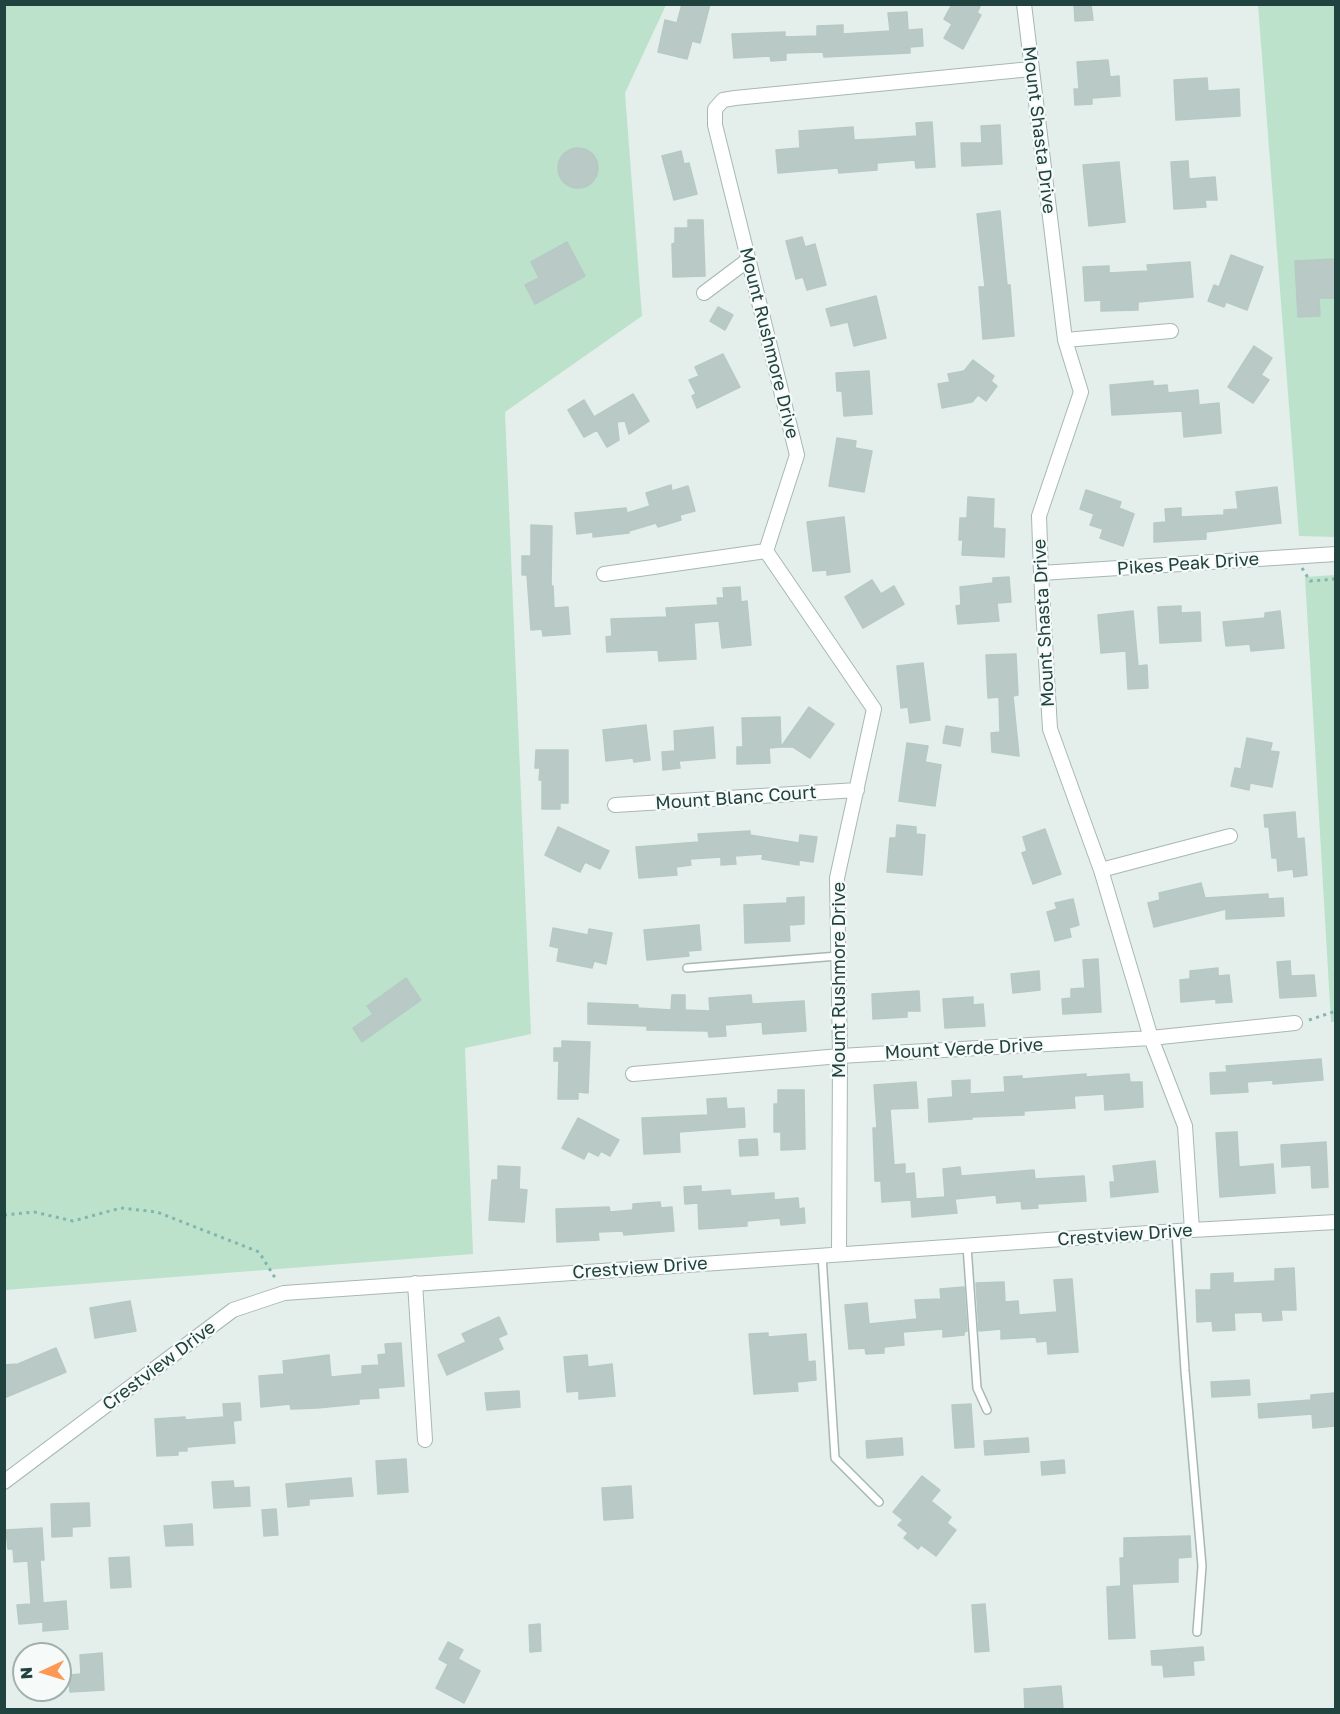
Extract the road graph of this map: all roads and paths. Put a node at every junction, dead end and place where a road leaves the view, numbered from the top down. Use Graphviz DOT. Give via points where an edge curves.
graph roads {
  1 [pos="1024,4"];
  2 [pos="1032,69"];
  3 [pos="748,260"];
  4 [pos="704,293"];
  5 [pos="1171,331"];
  6 [pos="1065,340"];
  7 [pos="766,551"];
  8 [pos="1335,554"];
  9 [pos="1294,557"];
  10 [pos="1041,573"];
  11 [pos="604,574"];
  12 [pos="1335,579"];
  13 [pos="857,790"];
  14 [pos="615,805"];
  15 [pos="1230,836"];
  16 [pos="1101,870"];
  17 [pos="838,956"];
  18 [pos="687,969"];
  19 [pos="1335,1011"];
  20 [pos="1295,1023"];
  21 [pos="1151,1038"];
  22 [pos="840,1056"];
  23 [pos="633,1074"];
  24 [pos="4,1215"];
  25 [pos="1335,1222"];
  26 [pos="1192,1230"];
  27 [pos="1176,1231"];
  28 [pos="967,1246"];
  29 [pos="839,1254"];
  30 [pos="822,1255"];
  31 [pos="415,1283"];
  32 [pos="284,1293"];
  33 [pos="987,1410"];
  34 [pos="425,1440"];
  35 [pos="4,1482"];
  36 [pos="879,1502"];
  37 [pos="1197,1632"];
  1 -- 2 [label="street, Mount Shasta Drive"];
  2 -- 3 [label="street, Mount Rushmore Drive" via="723,100 715,109 715,125"];
  2 -- 6 [label="street, Mount Shasta Drive"];
  3 -- 4 [label="street"];
  3 -- 7 [label="street, Mount Rushmore Drive" via="797,455"];
  5 -- 6 [label="street"];
  6 -- 10 [label="street, Mount Shasta Drive" via="1081,392 1039,516"];
  7 -- 11 [label="street"];
  7 -- 13 [label="street, Mount Rushmore Drive" via="874,709"];
  8 -- 9 [label="street, Pikes Peak Drive"];
  9 -- 10 [label="street, Pikes Peak Drive"];
  9 -- 12 [label="path" via="1310,581"];
  10 -- 16 [label="street, Mount Shasta Drive" via="1050,729"];
  13 -- 14 [label="street, Mount Blanc Court"];
  13 -- 17 [label="street, Mount Rushmore Drive" via="837,878"];
  15 -- 16 [label="street"];
  16 -- 21 [label="street, Mount Shasta Drive"];
  17 -- 18 [label="lane"];
  17 -- 22 [label="street, Mount Rushmore Drive"];
  19 -- 20 [label="path"];
  20 -- 21 [label="street, Mount Verde Drive"];
  21 -- 22 [label="street, Mount Verde Drive"];
  21 -- 26 [label="street, Mount Shasta Drive" via="1185,1126"];
  22 -- 23 [label="street, Mount Verde Drive"];
  22 -- 29 [label="street, Mount Rushmore Drive"];
  24 -- 32 [label="path" via="34,1212 73,1221 121,1208 157,1212 259,1251"];
  25 -- 26 [label="street, Crestview Drive"];
  26 -- 27 [label="street, Crestview Drive"];
  27 -- 28 [label="street, Crestview Drive"];
  27 -- 37 [label="lane" via="1202,1566"];
  28 -- 29 [label="street, Crestview Drive"];
  28 -- 33 [label="lane" via="977,1388"];
  29 -- 30 [label="street, Crestview Drive"];
  30 -- 31 [label="street, Crestview Drive"];
  30 -- 36 [label="lane" via="835,1458"];
  31 -- 32 [label="street, Crestview Drive"];
  31 -- 34 [label="street"];
  32 -- 35 [label="street, Crestview Drive" via="233,1310"];
}
